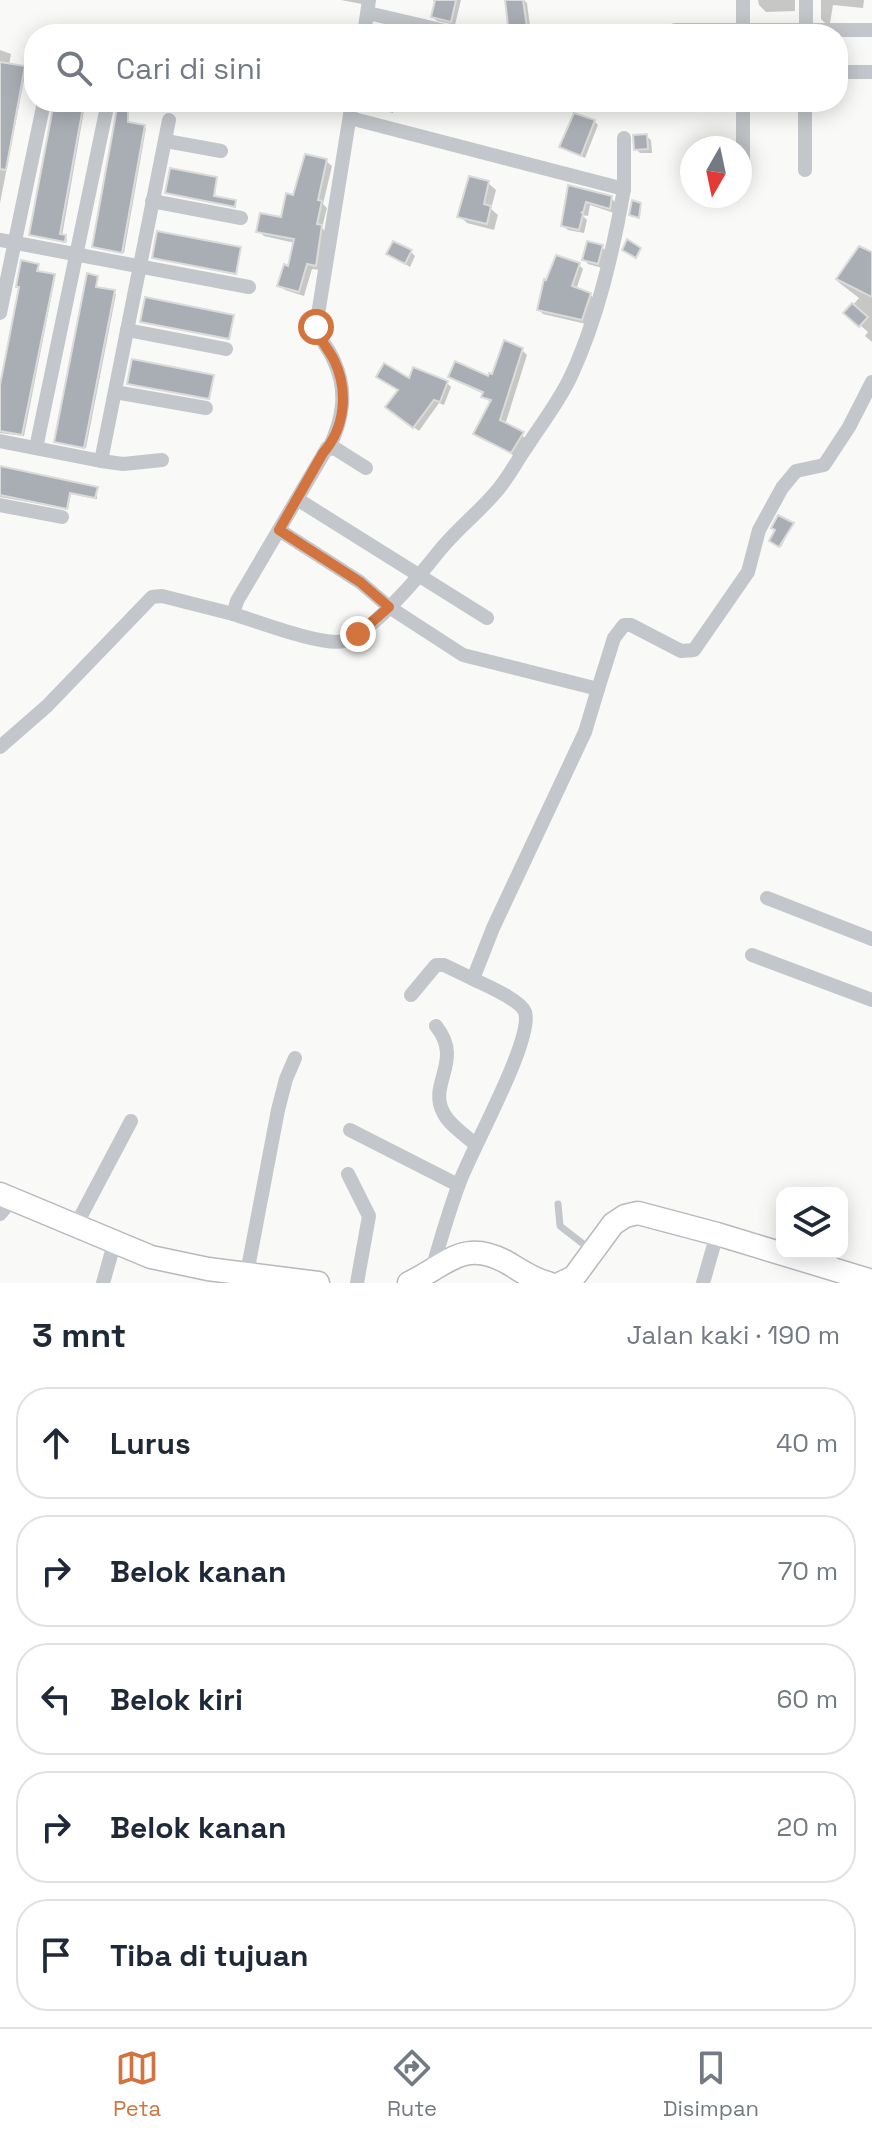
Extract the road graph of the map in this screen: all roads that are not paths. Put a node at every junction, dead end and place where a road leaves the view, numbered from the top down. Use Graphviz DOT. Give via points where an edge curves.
graph roads {
  1 [pos="743,0"];
  2 [pos="806,0"];
  3 [pos="368,6"];
  4 [pos="426,24"];
  5 [pos="743,24"];
  6 [pos="806,24"];
  7 [pos="848,30"];
  8 [pos="872,30"];
  9 [pos="848,72"];
  10 [pos="872,72"];
  11 [pos="42,112"];
  12 [pos="106,112"];
  13 [pos="351,112"];
  14 [pos="743,112"];
  15 [pos="805,112"];
  16 [pos="350,118"];
  17 [pos="169,120"];
  18 [pos="743,136"];
  19 [pos="624,138"];
  20 [pos="166,141"];
  21 [pos="221,151"];
  22 [pos="805,170"];
  23 [pos="624,189"];
  24 [pos="152,201"];
  25 [pos="241,218"];
  26 [pos="0,240"];
  27 [pos="15,243"];
  28 [pos="77,255"];
  29 [pos="139,268"];
  30 [pos="249,287"];
  31 [pos="0,313"];
  32 [pos="127,330"];
  33 [pos="226,349"];
  34 [pos="872,382"];
  35 [pos="115,392"];
  36 [pos="206,408"];
  37 [pos="0,441"];
  38 [pos="36,448"];
  39 [pos="329,448"];
  40 [pos="162,460"];
  41 [pos="101,461"];
  42 [pos="366,468"];
  43 [pos="297,499"];
  44 [pos="0,505"];
  45 [pos="62,517"];
  46 [pos="279,530"];
  47 [pos="419,576"];
  48 [pos="389,607"];
  49 [pos="233,614"];
  50 [pos="487,618"];
  51 [pos="598,689"];
  52 [pos="0,747"];
  53 [pos="767,898"];
  54 [pos="872,939"];
  55 [pos="752,955"];
  56 [pos="473,979"];
  57 [pos="411,995"];
  58 [pos="872,1000"];
  59 [pos="436,1026"];
  60 [pos="295,1058"];
  61 [pos="131,1121"];
  62 [pos="350,1130"];
  63 [pos="475,1144"];
  64 [pos="348,1174"];
  65 [pos="458,1185"];
  66 [pos="4,1203"];
  67 [pos="558,1204"];
  68 [pos="75,1227"];
  69 [pos="717,1234"];
  70 [pos="114,1244"];
  71 [pos="593,1251"];
  72 [pos="247,1273"];
  73 [pos="834,1276"];
  74 [pos="434,1278"];
  75 [pos="872,1281"];
  76 [pos="103,1283"];
  77 [pos="311,1283"];
  78 [pos="357,1283"];
  79 [pos="409,1283"];
  80 [pos="548,1283"];
  81 [pos="561,1283"];
  82 [pos="703,1283"];
  1 -- 5 [label="street"];
  2 -- 6 [label="street"];
  3 -- 4 [label="street"];
  7 -- 8 [label="street"];
  9 -- 10 [label="street"];
  11 -- 27 [label="street"];
  12 -- 28 [label="street"];
  13 -- 16 [label="street"];
  14 -- 18 [label="street"];
  15 -- 22 [label="street"];
  16 -- 23 [label="street"];
  16 -- 39 [label="street" via="316,327 336,363 343,390 338,429"];
  17 -- 20 [label="street"];
  19 -- 23 [label="street"];
  20 -- 21 [label="street"];
  20 -- 24 [label="street"];
  23 -- 47 [label="street" via="591,325 571,376 496,492"];
  24 -- 25 [label="street"];
  24 -- 29 [label="street"];
  26 -- 27 [label="street"];
  27 -- 28 [label="street"];
  27 -- 31 [label="street"];
  28 -- 29 [label="street"];
  28 -- 38 [label="street"];
  29 -- 30 [label="street"];
  29 -- 32 [label="street"];
  32 -- 33 [label="street"];
  32 -- 35 [label="street"];
  34 -- 51 [label="street" via="824,465 796,471 782,488 759,530 748,572 694,650 681,651 624,625 614,638"];
  35 -- 36 [label="street"];
  35 -- 41 [label="street"];
  37 -- 38 [label="street"];
  38 -- 41 [label="street"];
  39 -- 42 [label="street"];
  39 -- 43 [label="street"];
  40 -- 41 [label="street"];
  43 -- 46 [label="street"];
  43 -- 47 [label="street"];
  44 -- 45 [label="street"];
  46 -- 48 [label="street"];
  46 -- 49 [label="street"];
  47 -- 48 [label="street"];
  47 -- 50 [label="street"];
  48 -- 49 [label="street" via="358,634 338,642"];
  48 -- 51 [label="street" via="463,655"];
  49 -- 52 [label="street" via="152,597"];
  51 -- 56 [label="street" via="585,732"];
  53 -- 54 [label="street"];
  55 -- 58 [label="street"];
  56 -- 57 [label="street" via="436,965"];
  56 -- 63 [label="street" via="521,1006 526,1016 514,1065"];
  59 -- 63 [label="street" via="448,1050 440,1107"];
  60 -- 72 [label="street" via="278,1110"];
  61 -- 68 [label="street"];
  62 -- 65 [label="street"];
  63 -- 65 [label="street"];
  64 -- 78 [label="street" via="370,1221"];
  65 -- 74 [label="street"];
  66 -- 68 [label="street"];
  67 -- 71 [label="lane" via="560,1226"];
  68 -- 70 [label="street"];
  69 -- 71 [label="street" via="631,1214 613,1224"];
  69 -- 73 [label="street"];
  69 -- 82 [label="street"];
  70 -- 72 [label="street" via="175,1263"];
  70 -- 76 [label="street"];
  71 -- 81 [label="street" via="574,1277"];
  72 -- 77 [label="street"];
  73 -- 75 [label="street"];
  74 -- 79 [label="street"];
  74 -- 80 [label="street" via="465,1253 482,1252"];
}
